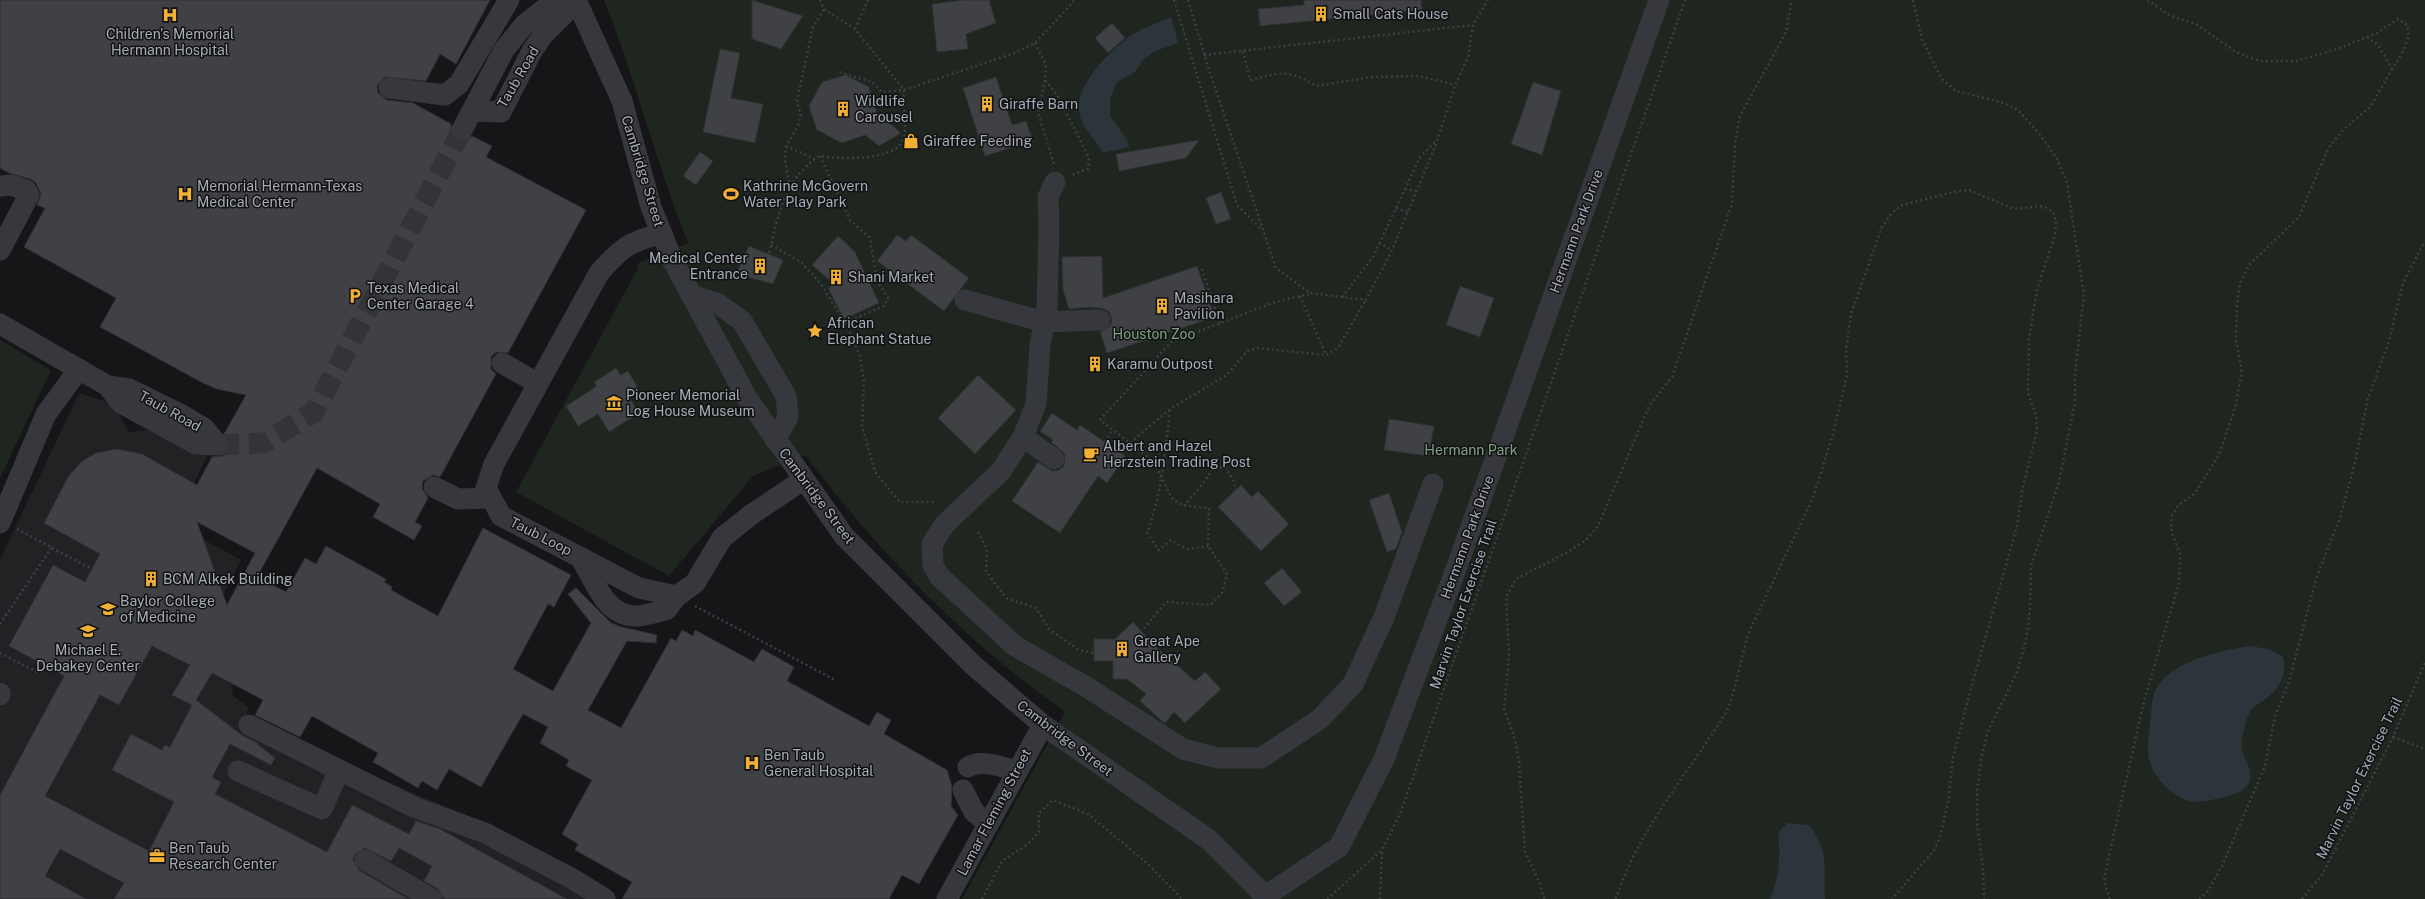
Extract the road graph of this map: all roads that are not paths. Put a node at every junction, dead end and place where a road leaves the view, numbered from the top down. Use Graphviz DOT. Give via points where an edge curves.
graph roads {
  1 [pos="509,0"];
  2 [pos="577,0"];
  3 [pos="1659,0"];
  4 [pos="388,88"];
  5 [pos="462,130"];
  6 [pos="1055,182"];
  7 [pos="0,186"];
  8 [pos="661,233"];
  9 [pos="0,250"];
  10 [pos="692,295"];
  11 [pos="965,300"];
  12 [pos="1100,320"];
  13 [pos="1044,322"];
  14 [pos="0,324"];
  15 [pos="502,363"];
  16 [pos="79,369"];
  17 [pos="537,383"];
  18 [pos="108,386"];
  19 [pos="1023,437"];
  20 [pos="775,440"];
  21 [pos="1054,459"];
  22 [pos="803,480"];
  23 [pos="1433,484"];
  24 [pos="434,487"];
  25 [pos="490,498"];
  26 [pos="0,522"];
  27 [pos="579,555"];
  28 [pos="677,596"];
  29 [pos="249,725"];
  30 [pos="1043,725"];
  31 [pos="968,767"];
  32 [pos="339,770"];
  33 [pos="238,771"];
  34 [pos="1016,771"];
  35 [pos="963,790"];
  36 [pos="988,823"];
  37 [pos="365,860"];
  38 [pos="1266,898"];
  39 [pos="432,899"];
  40 [pos="606,899"];
  41 [pos="947,899"];
  1 -- 4 [label="street" via="459,84 445,95"];
  2 -- 5 [label="street, Taub Road" via="548,6 524,24 504,50"];
  2 -- 8 [label="street, Cambridge Street" via="622,101 651,207"];
  3 -- 38 [label="street, Hermann Park Drive" via="1456,569 1384,759 1339,848"];
  6 -- 13 [label="street" via="1048,197 1047,307"];
  7 -- 9 [label="street" via="11,185 26,190 29,195"];
  8 -- 10 [label="street, Cambridge Street"];
  8 -- 17 [label="street, Taub Loop" via="628,244 619,250 599,273"];
  10 -- 20 [label="street, Cambridge Street" via="747,398"];
  10 -- 20 [label="street" via="718,303 742,321 786,396 788,417"];
  11 -- 13 [label="street"];
  12 -- 13 [label="street"];
  13 -- 19 [label="street" via="1036,404"];
  14 -- 16 [label="street"];
  15 -- 17 [label="street"];
  16 -- 18 [label="street"];
  16 -- 26 [label="street" via="46,414"];
  17 -- 25 [label="street, Taub Loop" via="494,464 486,488"];
  19 -- 21 [label="street"];
  19 -- 23 [label="street" via="1001,471 945,524 932,544 933,565 939,576 1015,646 1085,686 1183,749 1218,758 1261,758 1320,719 1353,684 1384,617"];
  20 -- 22 [label="street, Cambridge Street"];
  22 -- 28 [label="street" via="752,514 722,538 694,582"];
  22 -- 30 [label="street, Cambridge Street" via="844,536 973,665"];
  24 -- 25 [label="street" via="458,499"];
  25 -- 27 [label="street, Taub Loop" via="501,516"];
  27 -- 28 [label="street, Taub Loop" via="639,588"];
  27 -- 28 [label="street" via="602,598 614,610 637,616 666,610"];
  29 -- 32 [label="street"];
  30 -- 34 [label="street, Lamar Fleming Street"];
  30 -- 38 [label="street, Cambridge Street" via="1208,840"];
  31 -- 34 [label="street" via="974,764 994,765"];
  32 -- 33 [label="street" via="322,809"];
  32 -- 40 [label="street" via="414,807 485,833"];
  34 -- 36 [label="street, Lamar Fleming Street"];
  35 -- 36 [label="street" via="974,812"];
  36 -- 41 [label="street, Lamar Fleming Street"];
  37 -- 39 [label="street"];
}
